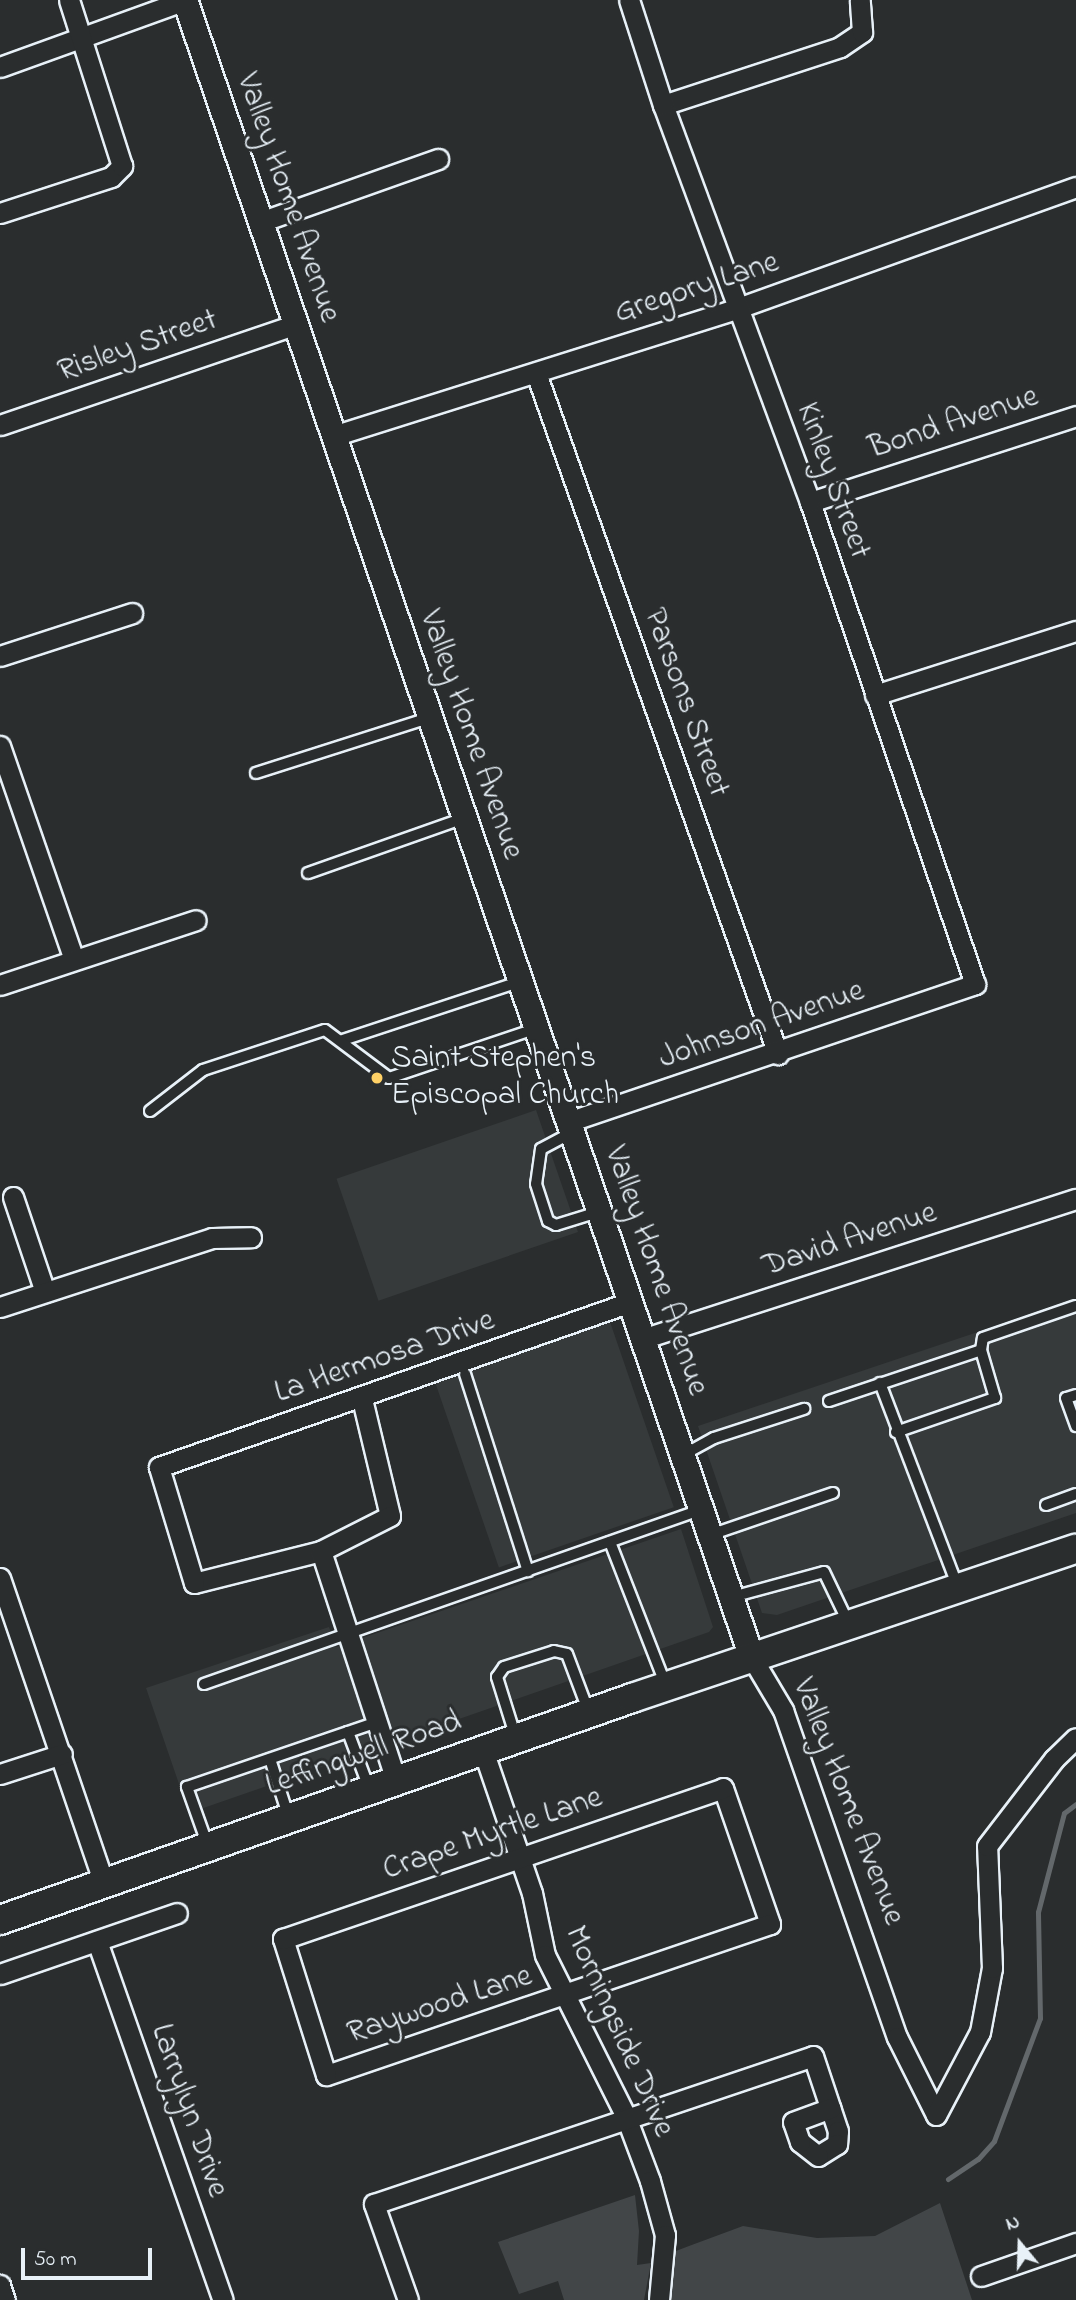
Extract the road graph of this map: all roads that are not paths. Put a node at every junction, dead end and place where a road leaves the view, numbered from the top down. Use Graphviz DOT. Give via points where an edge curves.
graph roads {
  1 [pos="69,0"];
  2 [pos="185,0"];
  3 [pos="629,0"];
  4 [pos="860,0"];
  5 [pos="82,36"];
  6 [pos="0,67"];
  7 [pos="663,106"];
  8 [pos="438,159"];
  9 [pos="1076,187"];
  10 [pos="0,213"];
  11 [pos="260,222"];
  12 [pos="738,309"];
  13 [pos="294,325"];
  14 [pos="536,373"];
  15 [pos="1076,416"];
  16 [pos="0,425"];
  17 [pos="333,436"];
  18 [pos="810,502"];
  19 [pos="132,613"];
  20 [pos="1076,632"];
  21 [pos="0,656"];
  22 [pos="875,695"];
  23 [pos="429,718"];
  24 [pos="0,746"];
  25 [pos="256,774"];
  26 [pos="464,818"];
  27 [pos="308,873"];
  28 [pos="197,920"];
  29 [pos="74,960"];
  30 [pos="519,982"];
  31 [pos="975,984"];
  32 [pos="0,985"];
  33 [pos="535,1029"];
  34 [pos="343,1040"];
  35 [pos="778,1054"];
  36 [pos="150,1111"];
  37 [pos="570,1128"];
  38 [pos="13,1197"];
  39 [pos="1076,1199"];
  40 [pos="599,1212"];
  41 [pos="251,1237"];
  42 [pos="45,1292"];
  43 [pos="629,1302"];
  44 [pos="1076,1306"];
  45 [pos="0,1307"];
  46 [pos="642,1339"];
  47 [pos="981,1350"];
  48 [pos="465,1374"];
  49 [pos="880,1383"];
  50 [pos="1076,1395"];
  51 [pos="362,1399"];
  52 [pos="829,1401"];
  53 [pos="804,1409"];
  54 [pos="1076,1426"];
  55 [pos="896,1432"];
  56 [pos="683,1455"];
  57 [pos="833,1493"];
  58 [pos="1076,1494"];
  59 [pos="1046,1505"];
  60 [pos="701,1510"];
  61 [pos="710,1536"];
  62 [pos="610,1542"];
  63 [pos="1076,1549"];
  64 [pos="321,1551"];
  65 [pos="528,1571"];
  66 [pos="0,1578"];
  67 [pos="958,1588"];
  68 [pos="731,1597"];
  69 [pos="849,1626"];
  70 [pos="349,1635"];
  71 [pos="752,1658"];
  72 [pos="204,1684"];
  73 [pos="667,1686"];
  74 [pos="589,1713"];
  75 [pos="377,1722"];
  76 [pos="348,1732"];
  77 [pos="1076,1738"];
  78 [pos="516,1739"];
  79 [pos="482,1750"];
  80 [pos="62,1754"];
  81 [pos="270,1759"];
  82 [pos="0,1774"];
  83 [pos="396,1781"];
  84 [pos="369,1790"];
  85 [pos="290,1818"];
  86 [pos="208,1847"];
  87 [pos="519,1857"];
  88 [pos="104,1883"];
  89 [pos="177,1913"];
  90 [pos="0,1920"];
  91 [pos="770,1924"];
  92 [pos="97,1941"];
  93 [pos="0,1973"];
  94 [pos="564,1997"];
  95 [pos="326,2075"];
  96 [pos="831,2108"];
  97 [pos="626,2117"];
  98 [pos="1076,2243"];
  99 [pos="981,2276"];
  100 [pos="0,2285"];
  101 [pos="5,2300"];
  102 [pos="223,2300"];
  103 [pos="408,2300"];
  104 [pos="659,2300"];
  1 -- 5 [label="street"];
  2 -- 5 [label="street"];
  2 -- 11 [label="street, Valley Home Avenue"];
  3 -- 7 [label="street, Kinley Street"];
  4 -- 7 [label="street" via="862,32 840,47"];
  5 -- 6 [label="street"];
  5 -- 10 [label="street" via="122,166 111,177"];
  7 -- 12 [label="street, Kinley Street"];
  8 -- 11 [label="street"];
  9 -- 12 [label="street, Gregory Lane"];
  11 -- 13 [label="street, Valley Home Avenue"];
  12 -- 14 [label="street, Gregory Lane"];
  12 -- 18 [label="street, Kinley Street"];
  13 -- 16 [label="street, Risley Street"];
  13 -- 17 [label="street, Valley Home Avenue"];
  14 -- 17 [label="street, Gregory Lane"];
  14 -- 35 [label="street, Parsons Street"];
  15 -- 18 [label="street, Bond Avenue"];
  17 -- 23 [label="street, Valley Home Avenue"];
  18 -- 22 [label="street, Kinley Street"];
  19 -- 21 [label="street"];
  20 -- 22 [label="street"];
  22 -- 31 [label="street, Kinley Street"];
  23 -- 25 [label="lane"];
  23 -- 26 [label="street, Valley Home Avenue"];
  24 -- 29 [label="street"];
  26 -- 27 [label="lane"];
  26 -- 30 [label="street, Valley Home Avenue"];
  28 -- 29 [label="street"];
  29 -- 32 [label="street"];
  30 -- 33 [label="street, Valley Home Avenue"];
  30 -- 34 [label="lane"];
  31 -- 35 [label="street, Johnson Avenue"];
  33 -- 34 [label="lane" via="389,1078"];
  33 -- 37 [label="street, Valley Home Avenue"];
  34 -- 36 [label="lane" via="325,1030 203,1070"];
  35 -- 37 [label="street, Johnson Avenue"];
  37 -- 40 [label="street, Valley Home Avenue"];
  37 -- 40 [label="lane" via="541,1149 536,1184 548,1221 556,1224"];
  38 -- 42 [label="street"];
  39 -- 46 [label="street, David Avenue"];
  40 -- 43 [label="street, Valley Home Avenue"];
  41 -- 42 [label="street" via="212,1238"];
  42 -- 45 [label="street"];
  43 -- 46 [label="street, Valley Home Avenue"];
  43 -- 51 [label="street, La Hermosa Drive"];
  44 -- 47 [label="lane" via="983,1338"];
  46 -- 56 [label="street, Valley Home Avenue"];
  47 -- 49 [label="lane"];
  47 -- 55 [label="lane" via="995,1398"];
  48 -- 65 [label="lane"];
  49 -- 52 [label="lane"];
  49 -- 55 [label="lane"];
  50 -- 54 [label="lane" via="1066,1398"];
  51 -- 64 [label="street" via="390,1516"];
  51 -- 64 [label="street, La Hermosa Drive" via="159,1466 194,1583"];
  53 -- 56 [label="lane" via="715,1438"];
  55 -- 67 [label="lane" via="914,1461"];
  56 -- 60 [label="street, Valley Home Avenue"];
  57 -- 61 [label="lane"];
  58 -- 59 [label="lane"];
  60 -- 61 [label="street, Valley Home Avenue"];
  60 -- 62 [label="lane"];
  61 -- 68 [label="street, Valley Home Avenue"];
  62 -- 65 [label="lane"];
  62 -- 73 [label="lane"];
  63 -- 67 [label="main road, Leffingwell Road"];
  64 -- 70 [label="street"];
  65 -- 70 [label="lane"];
  66 -- 80 [label="street"];
  67 -- 69 [label="main road, Leffingwell Road"];
  68 -- 69 [label="lane" via="824,1572"];
  68 -- 71 [label="street, Valley Home Avenue"];
  69 -- 71 [label="main road, Leffingwell Road"];
  70 -- 72 [label="lane"];
  70 -- 75 [label="street"];
  71 -- 73 [label="main road, Leffingwell Road"];
  71 -- 77 [label="street, Valley Home Avenue" via="783,1710 897,2037 936,2115 983,2020 992,1968 987,1846 1054,1759"];
  73 -- 74 [label="main road, Leffingwell Road"];
  74 -- 78 [label="main road, Leffingwell Road"];
  74 -- 78 [label="lane" via="567,1654 554,1651 504,1668 497,1677"];
  75 -- 76 [label="lane"];
  75 -- 83 [label="street"];
  76 -- 81 [label="lane"];
  76 -- 84 [label="lane"];
  78 -- 79 [label="main road, Leffingwell Road"];
  79 -- 83 [label="main road, Leffingwell Road"];
  79 -- 87 [label="street, Morningside Drive"];
  80 -- 82 [label="street"];
  80 -- 88 [label="street"];
  81 -- 85 [label="lane"];
  81 -- 86 [label="lane" via="187,1787"];
  83 -- 84 [label="main road, Leffingwell Road"];
  84 -- 85 [label="main road, Leffingwell Road"];
  85 -- 86 [label="main road, Leffingwell Road"];
  86 -- 88 [label="main road, Leffingwell Road"];
  87 -- 91 [label="street, Crape Myrtle Lane" via="723,1788"];
  87 -- 94 [label="street, Morningside Drive" via="545,1955"];
  87 -- 95 [label="street, Crape Myrtle Lane" via="283,1939"];
  88 -- 90 [label="main road, Leffingwell Road"];
  89 -- 92 [label="street"];
  91 -- 94 [label="street, Raywood Lane"];
  92 -- 93 [label="street"];
  92 -- 102 [label="street, Larrylyn Drive"];
  94 -- 95 [label="street, Raywood Lane"];
  94 -- 97 [label="street, Morningside Drive"];
  96 -- 97 [label="street" via="813,2056"];
  97 -- 103 [label="street" via="374,2204"];
  97 -- 104 [label="street, Morningside Drive" via="665,2235"];
  98 -- 99 [label="street"];
  100 -- 101 [label="street"];
}
